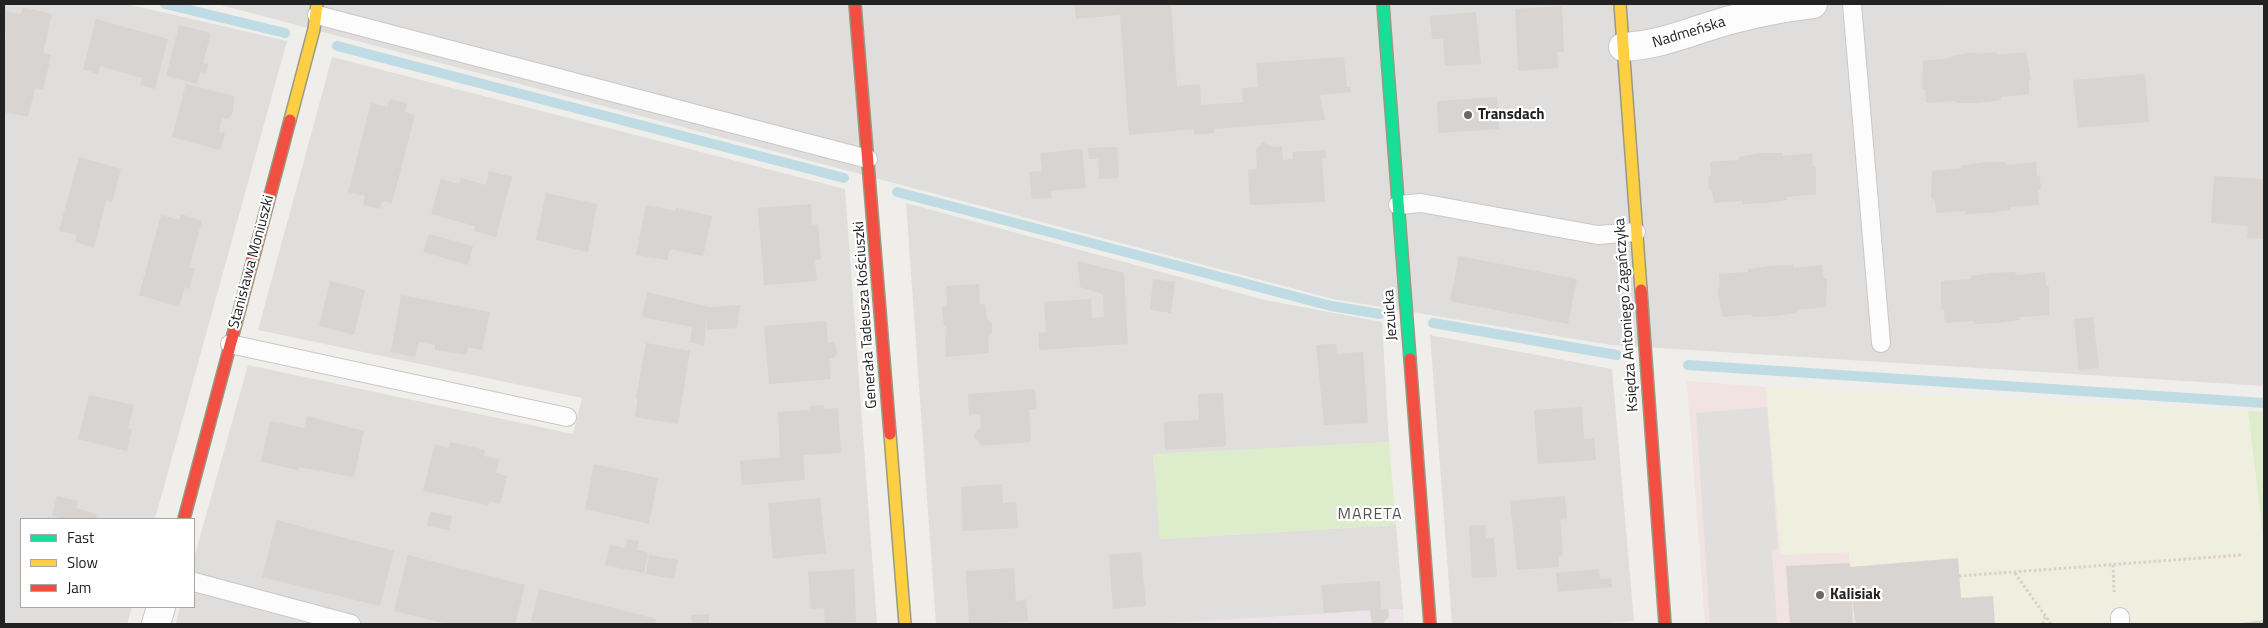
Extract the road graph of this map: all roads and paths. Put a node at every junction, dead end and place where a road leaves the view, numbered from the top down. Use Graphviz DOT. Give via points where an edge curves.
graph roads {
  1 [pos="856,4"];
  2 [pos="1383,4"];
  3 [pos="1620,4"];
  4 [pos="1813,4"];
  5 [pos="1852,4"];
  6 [pos="317,9"];
  7 [pos="1623,47"];
  8 [pos="868,159"];
  9 [pos="1398,205"];
  10 [pos="1636,232"];
  11 [pos="1881,343"];
  12 [pos="230,344"];
  13 [pos="567,417"];
  14 [pos="184,518"];
  15 [pos="2241,555"];
  16 [pos="2015,572"];
  17 [pos="1959,576"];
  18 [pos="195,582"];
  19 [pos="161,608"];
  20 [pos="2045,616"];
  21 [pos="156,624"];
  22 [pos="351,624"];
  23 [pos="905,624"];
  24 [pos="1430,624"];
  25 [pos="1665,624"];
  26 [pos="2043,624"];
  27 [pos="2051,624"];
  1 -- 8 [label="street, Generała Tadeusza Kościuszki"];
  2 -- 9 [label="street, Jezuicka"];
  3 -- 7 [label="street, Księdza Antoniego Zagańczyka"];
  4 -- 7 [label="street, Nadmeńska" via="1734,19 1649,46"];
  5 -- 11 [label="lane"];
  6 -- 8 [label="lane"];
  6 -- 12 [label="street, Stanisława Moniuszki"];
  7 -- 10 [label="street, Księdza Antoniego Zagańczyka"];
  8 -- 23 [label="street, Generała Tadeusza Kościuszki"];
  9 -- 10 [label="lane" via="1421,203 1598,235"];
  9 -- 24 [label="street, Jezuicka"];
  10 -- 25 [label="street, Księdza Antoniego Zagańczyka"];
  12 -- 13 [label="lane"];
  12 -- 14 [label="street, Stanisława Moniuszki"];
  15 -- 16 [label="path"];
  16 -- 17 [label="path"];
  16 -- 20 [label="path"];
  18 -- 22 [label="lane"];
  19 -- 21 [label="street"];
  20 -- 26 [label="path"];
  20 -- 27 [label="path"];
}
